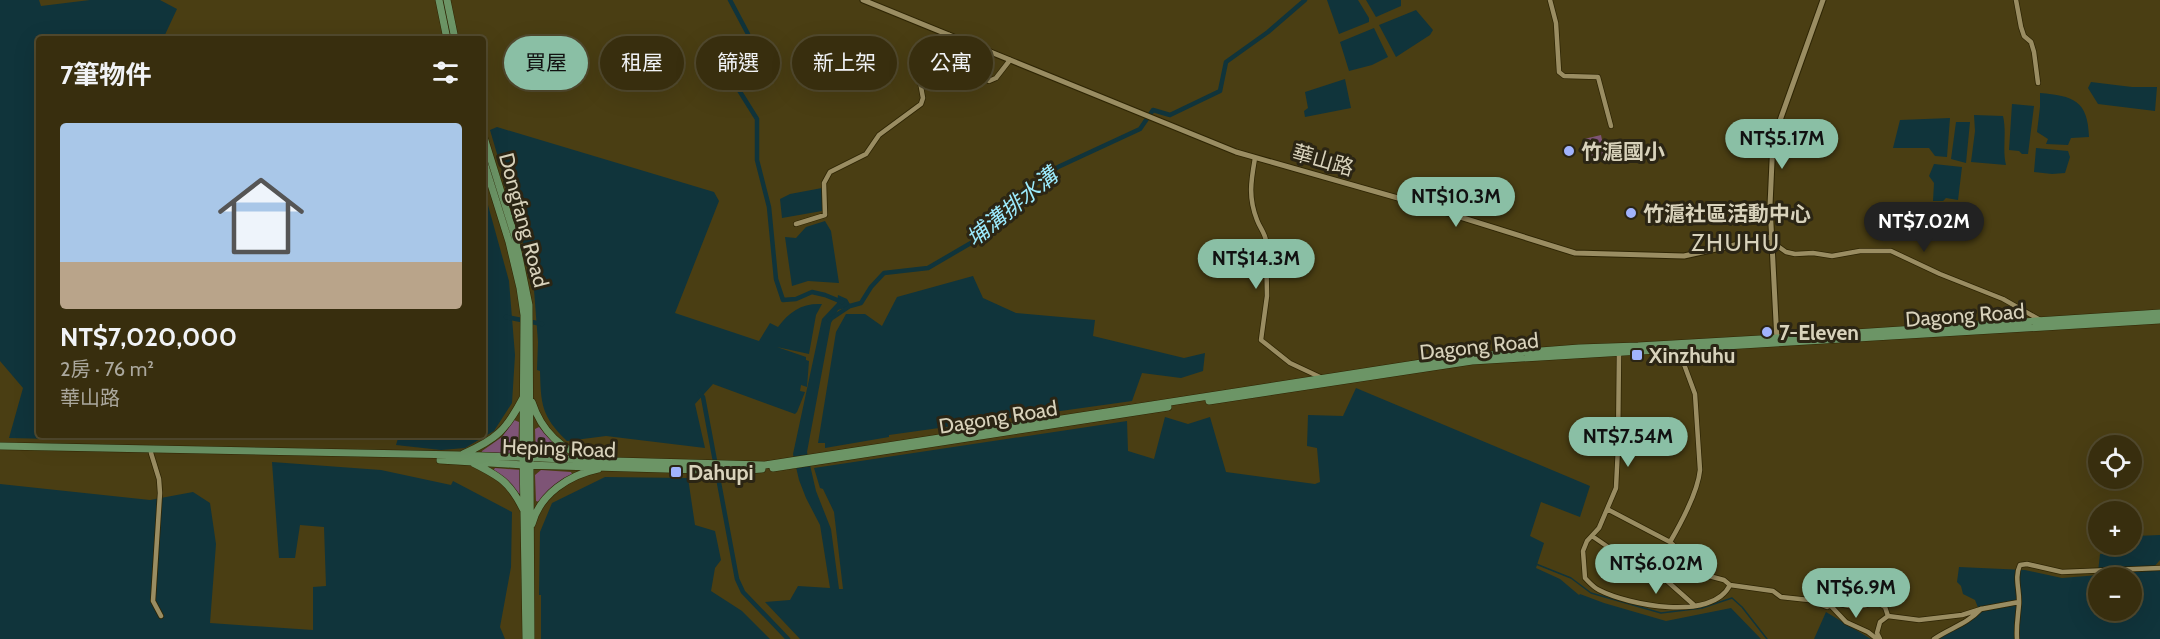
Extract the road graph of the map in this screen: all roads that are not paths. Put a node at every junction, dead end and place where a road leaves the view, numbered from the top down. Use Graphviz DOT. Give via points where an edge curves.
graph roads {
  1 [pos="439,0"];
  2 [pos="447,0"];
  3 [pos="862,0"];
  4 [pos="1550,0"];
  5 [pos="1824,0"];
  6 [pos="2016,0"];
  7 [pos="874,2"];
  8 [pos="950,35"];
  9 [pos="446,36"];
  10 [pos="454,36"];
  11 [pos="1010,60"];
  12 [pos="993,79"];
  13 [pos="2038,83"];
  14 [pos="922,90"];
  15 [pos="1611,126"];
  16 [pos="486,144"];
  17 [pos="1255,158"];
  18 [pos="486,169"];
  19 [pos="796,224"];
  20 [pos="1772,239"];
  21 [pos="2160,313"];
  22 [pos="2160,320"];
  23 [pos="2042,323"];
  24 [pos="1777,341"];
  25 [pos="1678,346"];
  26 [pos="1619,352"];
  27 [pos="1323,378"];
  28 [pos="1339,379"];
  29 [pos="526,395"];
  30 [pos="1138,409"];
  31 [pos="0,448"];
  32 [pos="150,453"];
  33 [pos="461,455"];
  34 [pos="468,461"];
  35 [pos="527,462"];
  36 [pos="793,463"];
  37 [pos="614,464"];
  38 [pos="1607,509"];
  39 [pos="525,514"];
  40 [pos="530,533"];
  41 [pos="1592,537"];
  42 [pos="1670,542"];
  43 [pos="2160,568"];
  44 [pos="1730,585"];
  45 [pos="1837,597"];
  46 [pos="2019,602"];
  47 [pos="1834,604"];
  48 [pos="1694,605"];
  49 [pos="1981,609"];
  50 [pos="161,616"];
  51 [pos="1888,616"];
  52 [pos="526,639"];
  53 [pos="531,639"];
  54 [pos="1879,639"];
  55 [pos="1934,639"];
  56 [pos="2017,639"];
  1 -- 9 [label="main road"];
  2 -- 10 [label="main road"];
  3 -- 7 [label="street, 華山路"];
  4 -- 15 [label="street" via="1556,23 1557,69 1564,76 1599,77"];
  5 -- 20 [label="street" via="1773,140"];
  6 -- 13 [label="street" via="2024,36 2034,52"];
  7 -- 8 [label="street, 華山路"];
  8 -- 11 [label="street, 華山路"];
  11 -- 12 [label="street"];
  11 -- 17 [label="street, 華山路"];
  14 -- 19 [label="street" via="924,98 916,109 879,135 866,154 830,172 824,183 825,215"];
  16 -- 29 [label="main road, Dongfang Road" via="527,288 530,317"];
  17 -- 20 [label="street, 華山路" via="1575,253 1684,256"];
  17 -- 27 [label="street" via="1250,193 1257,221 1265,234 1267,274 1261,340 1290,363"];
  18 -- 29 [label="main road, Dongfang Road" via="520,288"];
  20 -- 23 [label="street" via="1786,252 1795,254 1832,256 1891,251 2003,299"];
  20 -- 24 [label="street"];
  21 -- 23 [label="main road, Dagong Road"];
  22 -- 23 [label="main road, Dagong Road"];
  23 -- 24 [label="main road, Dagong Road"];
  24 -- 25 [label="main road, Dagong Road"];
  25 -- 26 [label="main road, Dagong Road"];
  25 -- 28 [label="main road, Dagong Road" via="1500,353"];
  25 -- 42 [label="street" via="1695,394 1700,470"];
  26 -- 28 [label="main road, Dagong Road" via="1472,361"];
  26 -- 38 [label="street" via="1616,488"];
  27 -- 28 [label="main road, Dagong Road"];
  27 -- 30 [label="main road, Dagong Road"];
  28 -- 30 [label="main road, Dagong Road"];
  29 -- 33 [label="main road" via="498,435"];
  29 -- 35 [label="main road, Dongfang Road"];
  29 -- 37 [label="main road" via="553,438 587,458"];
  30 -- 36 [label="main road, Dagong Road"];
  31 -- 32 [label="main road, Heping Road"];
  31 -- 33 [label="main road, Heping Road"];
  32 -- 34 [label="main road, Heping Road"];
  32 -- 50 [label="street" via="159,478 153,601"];
  33 -- 35 [label="main road, Heping Road"];
  34 -- 35 [label="main road, Heping Road"];
  34 -- 39 [label="main road" via="505,480"];
  35 -- 37 [label="main road, Heping Road"];
  35 -- 39 [label="main road, Dongfang Road"];
  35 -- 40 [label="main road, Dongfang Road"];
  36 -- 37 [label="main road, Heping Road" via="716,467"];
  37 -- 40 [label="main road" via="575,475 562,484 541,505"];
  38 -- 41 [label="street"];
  38 -- 42 [label="street"];
  39 -- 52 [label="main road, Dongfang Road"];
  40 -- 53 [label="main road, Dongfang Road"];
  41 -- 48 [label="street" via="1667,581"];
  41 -- 48 [label="street" via="1582,555 1585,578 1599,590 1644,604 1678,609"];
  42 -- 44 [label="street" via="1705,575"];
  43 -- 46 [label="street" via="2062,572 2023,564 2017,573"];
  44 -- 47 [label="street" via="1773,591 1781,597 1809,600 1827,607"];
  44 -- 48 [label="street" via="1718,599"];
  45 -- 47 [label="street"];
  46 -- 49 [label="street"];
  46 -- 56 [label="street"];
  47 -- 51 [label="street" via="1852,608 1876,602"];
  47 -- 54 [label="street" via="1846,622"];
  49 -- 51 [label="street" via="1919,620"];
  49 -- 55 [label="street" via="1969,621"];
  51 -- 54 [label="street" via="1881,620"];
}
